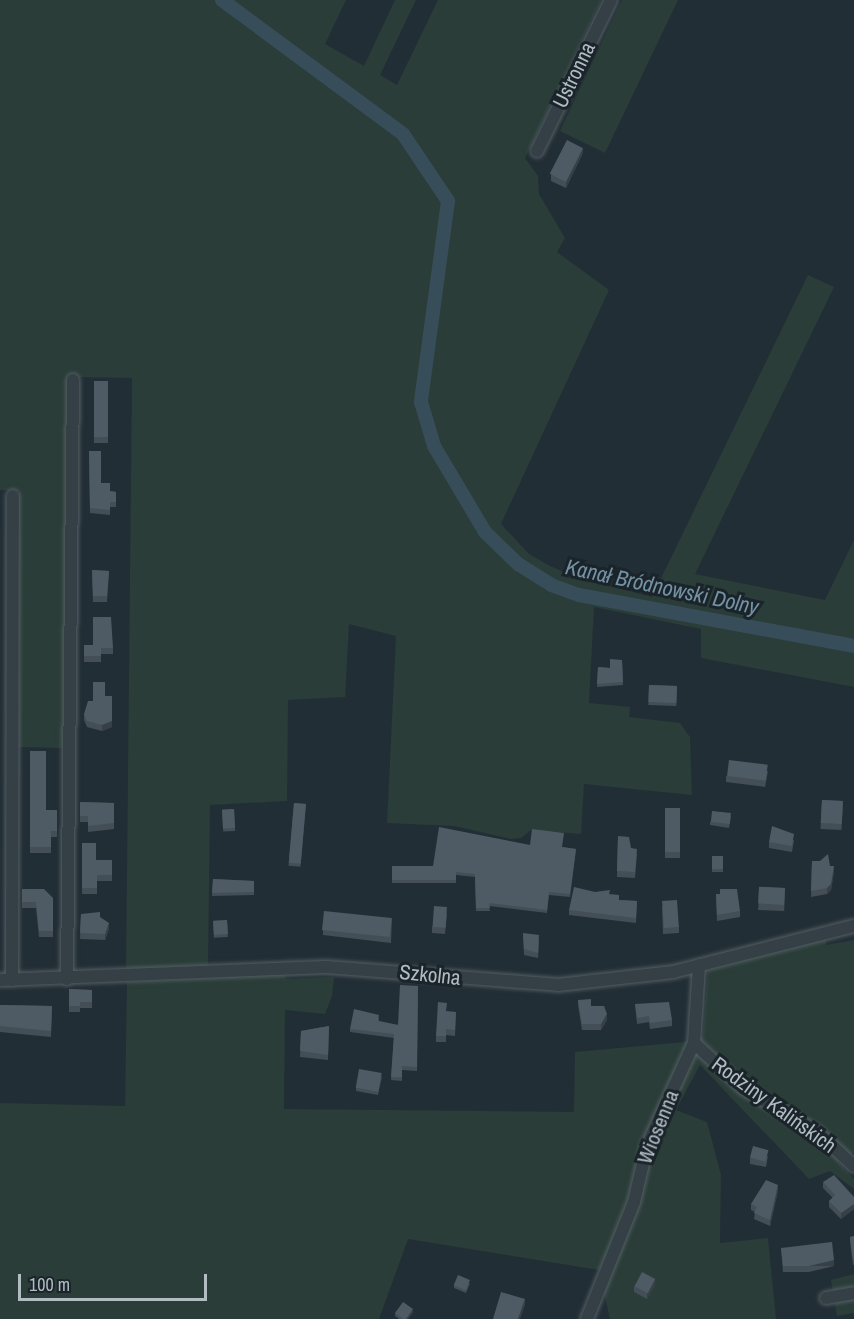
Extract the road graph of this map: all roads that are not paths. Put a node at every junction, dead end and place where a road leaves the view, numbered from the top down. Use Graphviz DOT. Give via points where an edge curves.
graph roads {
  1 [pos="611,0"];
  2 [pos="537,151"];
  3 [pos="73,380"];
  4 [pos="13,496"];
  5 [pos="854,926"];
  6 [pos="699,965"];
  7 [pos="67,979"];
  8 [pos="6,980"];
  9 [pos="694,1043"];
  10 [pos="854,1166"];
  11 [pos="854,1293"];
  12 [pos="826,1298"];
  13 [pos="586,1319"];
  1 -- 2 [label="street, Ustronna"];
  3 -- 7 [label="street"];
  4 -- 8 [label="street"];
  5 -- 6 [label="street, Szkolna"];
  6 -- 7 [label="street, Szkolna" via="558,985 326,967"];
  6 -- 9 [label="street, Wiosenna"];
  7 -- 8 [label="street, Szkolna"];
  9 -- 10 [label="street, Rodziny Kalińskich" via="744,1088 817,1132"];
  9 -- 13 [label="street, Wiosenna" via="647,1146 634,1202"];
  11 -- 12 [label="street"];
}
